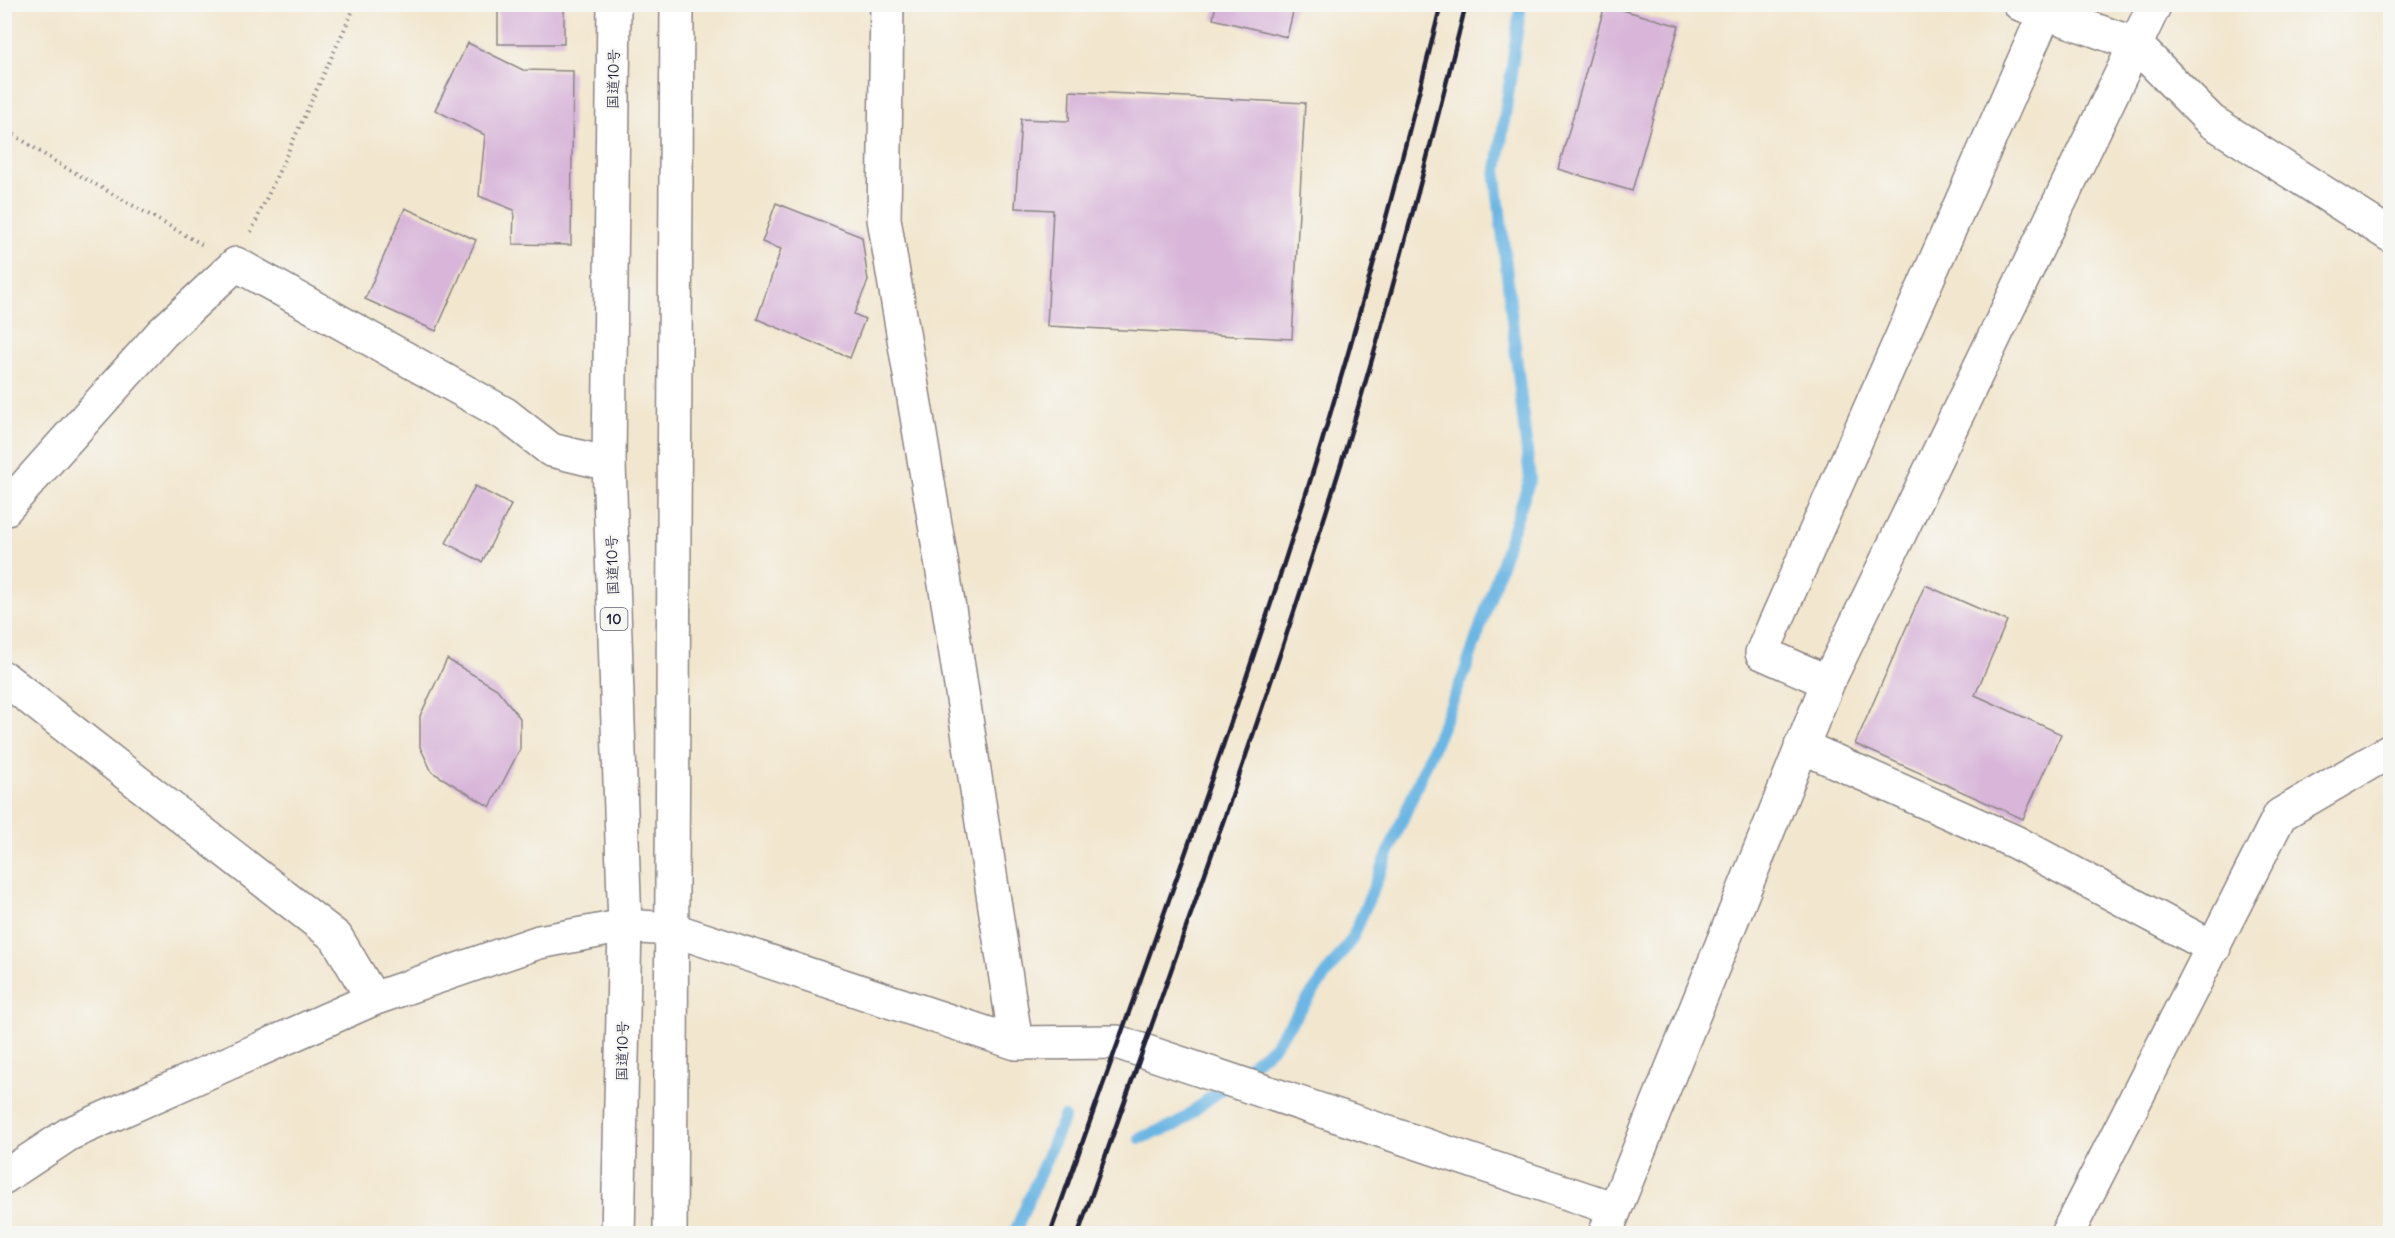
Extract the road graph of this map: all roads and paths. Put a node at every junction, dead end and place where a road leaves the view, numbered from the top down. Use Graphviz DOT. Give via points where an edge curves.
graph roads {
  1 [pos="356,4"];
  2 [pos="614,4"];
  3 [pos="677,4"];
  4 [pos="887,4"];
  5 [pos="2155,4"];
  6 [pos="2038,7"];
  7 [pos="2135,44"];
  8 [pos="4,128"];
  9 [pos="2391,235"];
  10 [pos="236,264"];
  11 [pos="609,464"];
  12 [pos="4,510"];
  13 [pos="4,678"];
  14 [pos="1828,682"];
  15 [pos="1801,746"];
  16 [pos="2391,752"];
  17 [pos="625,926"];
  18 [pos="671,929"];
  19 [pos="2214,948"];
  20 [pos="373,999"];
  21 [pos="1016,1043"];
  22 [pos="4,1177"];
  23 [pos="1610,1221"];
  24 [pos="618,1233"];
  25 [pos="670,1233"];
  26 [pos="2067,1233"];
  1 -- 10 [label="path"];
  2 -- 11 [label="main road, 国道10号 / 10"];
  3 -- 18 [label="main road"];
  4 -- 21 [label="main road" via="884,219"];
  5 -- 7 [label="main road"];
  6 -- 7 [label="main road"];
  6 -- 14 [label="main road" via="1762,653"];
  7 -- 9 [label="main road" via="2211,121"];
  7 -- 14 [label="main road"];
  8 -- 10 [label="path" via="54,161"];
  10 -- 11 [label="main road" via="505,414 551,450"];
  10 -- 12 [label="main road" via="162,333"];
  11 -- 17 [label="main road, 国道10号 / 10"];
  13 -- 20 [label="main road" via="336,937"];
  14 -- 15 [label="main road"];
  15 -- 19 [label="main road" via="2014,842"];
  15 -- 23 [label="main road"];
  16 -- 19 [label="main road" via="2280,815"];
  17 -- 18 [label="main road"];
  17 -- 20 [label="main road" via="539,942"];
  17 -- 24 [label="main road, 国道10号 / 10"];
  18 -- 21 [label="main road"];
  18 -- 25 [label="main road"];
  19 -- 26 [label="main road"];
  20 -- 22 [label="main road" via="69,1134"];
  21 -- 23 [label="main road" via="1118,1042"];
}
